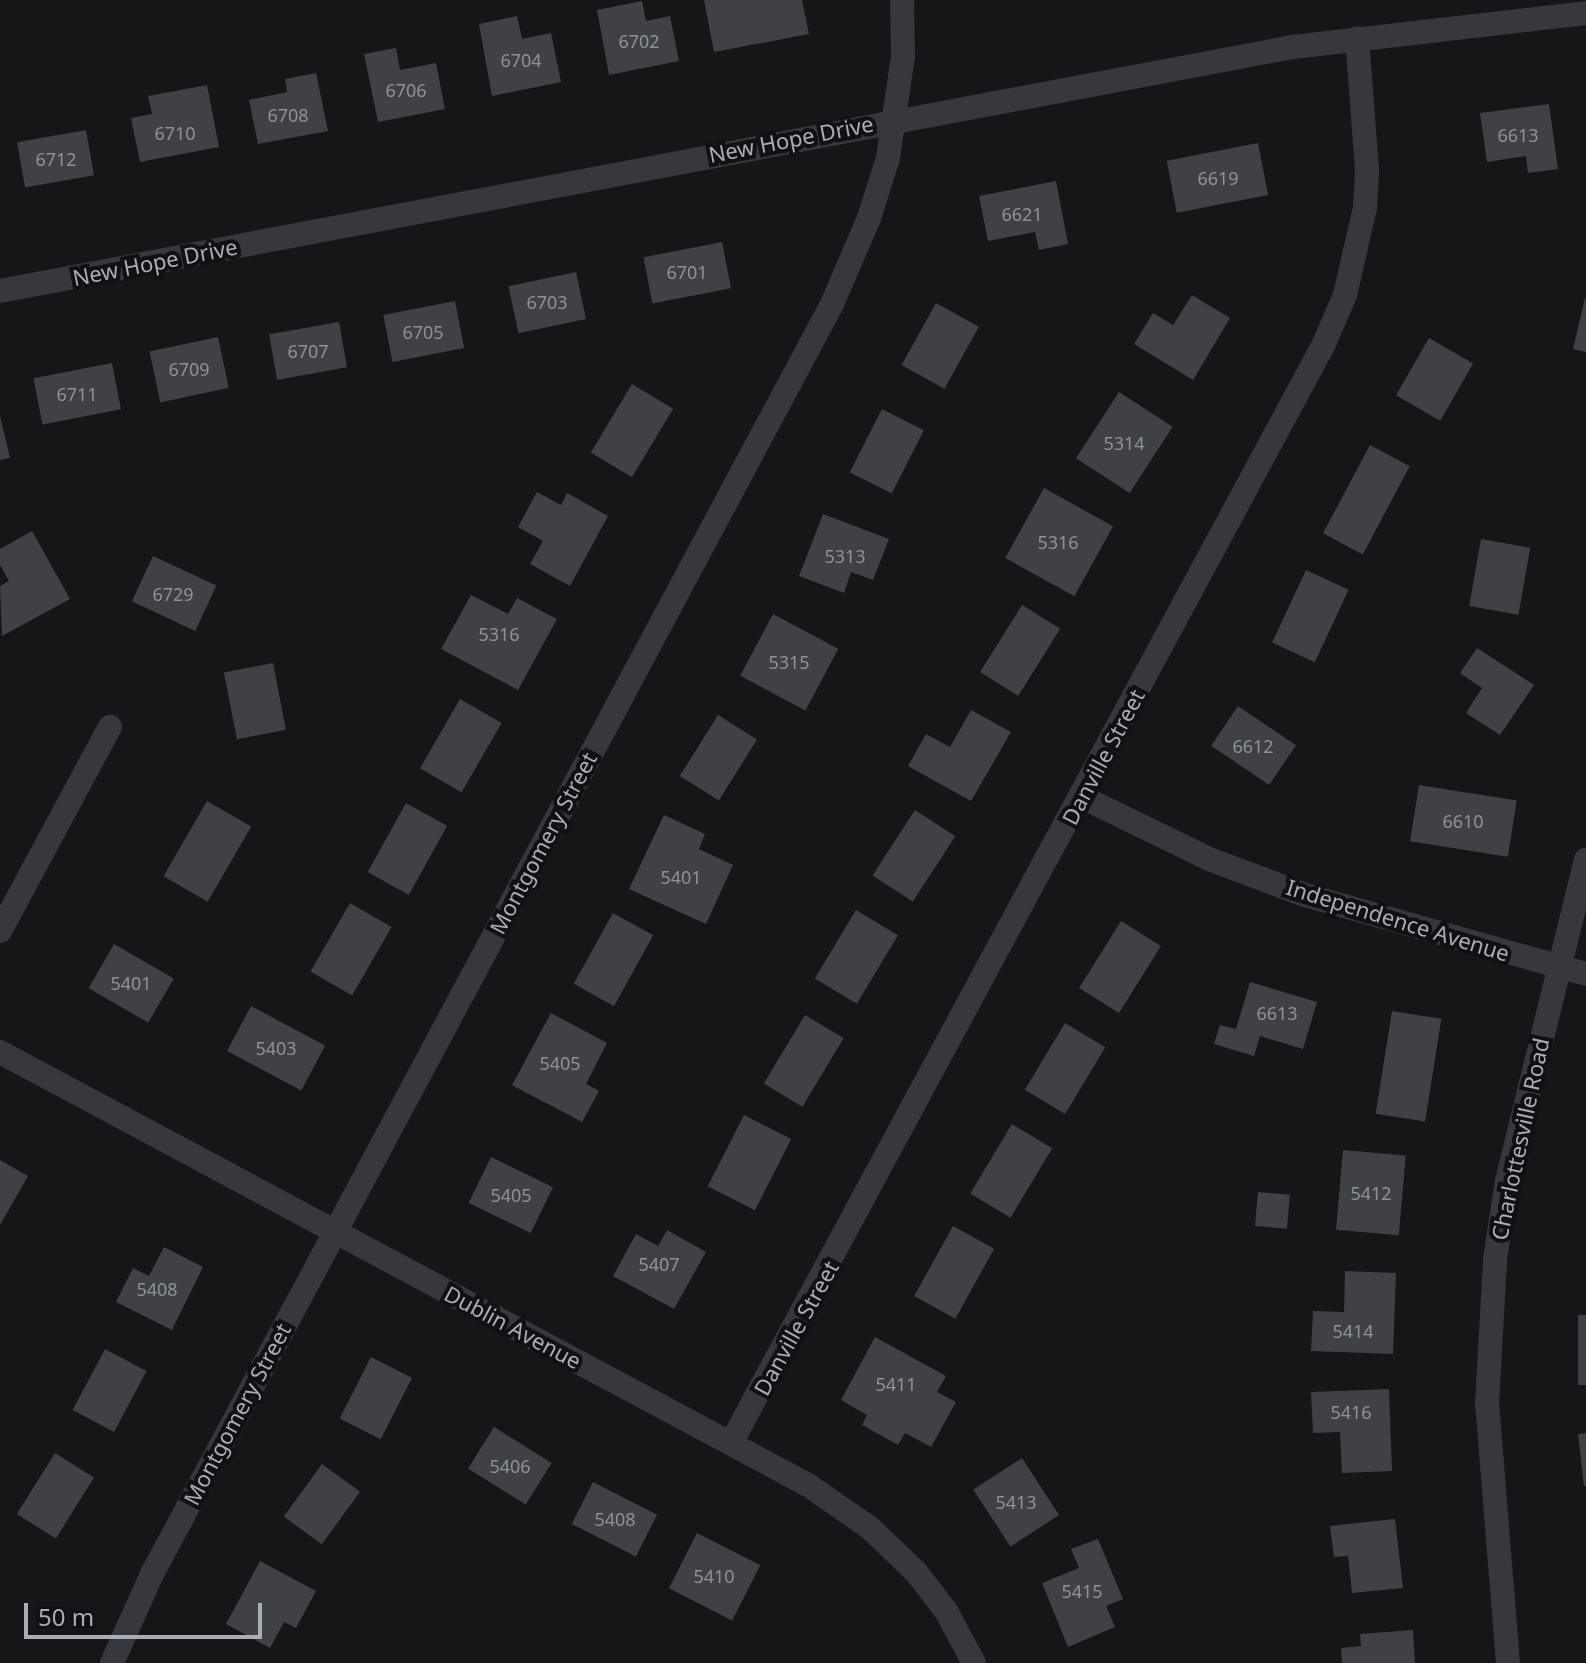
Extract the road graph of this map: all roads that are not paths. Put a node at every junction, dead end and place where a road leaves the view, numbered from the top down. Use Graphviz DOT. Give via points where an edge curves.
graph roads {
  1 [pos="902,0"];
  2 [pos="1586,13"];
  3 [pos="1357,38"];
  4 [pos="896,119"];
  5 [pos="0,291"];
  6 [pos="110,727"];
  7 [pos="1082,797"];
  8 [pos="1586,860"];
  9 [pos="0,931"];
  10 [pos="1559,967"];
  11 [pos="1586,974"];
  12 [pos="0,1052"];
  13 [pos="335,1231"];
  14 [pos="731,1443"];
  15 [pos="112,1663"];
  16 [pos="974,1663"];
  17 [pos="1508,1663"];
  1 -- 4 [label="street, Montgomery Street"];
  2 -- 3 [label="street, New Hope Drive"];
  3 -- 4 [label="street, New Hope Drive"];
  3 -- 7 [label="street, Danville Street" via="1367,170 1363,221 1345,295 1323,346"];
  4 -- 5 [label="street, New Hope Drive"];
  4 -- 13 [label="street, Montgomery Street" via="869,218 832,304"];
  6 -- 9 [label="street"];
  7 -- 10 [label="street, Independence Avenue" via="1209,859 1305,895"];
  7 -- 14 [label="street, Danville Street"];
  8 -- 10 [label="street, Charlottesville Road"];
  10 -- 11 [label="street, Independence Avenue"];
  10 -- 17 [label="street, Charlottesville Road" via="1507,1181 1488,1337 1490,1471"];
  12 -- 13 [label="street, Dublin Avenue"];
  13 -- 14 [label="street, Dublin Avenue"];
  13 -- 15 [label="street, Montgomery Street" via="152,1574"];
  14 -- 16 [label="street, Dublin Avenue" via="808,1485 870,1528 916,1572"];
}
